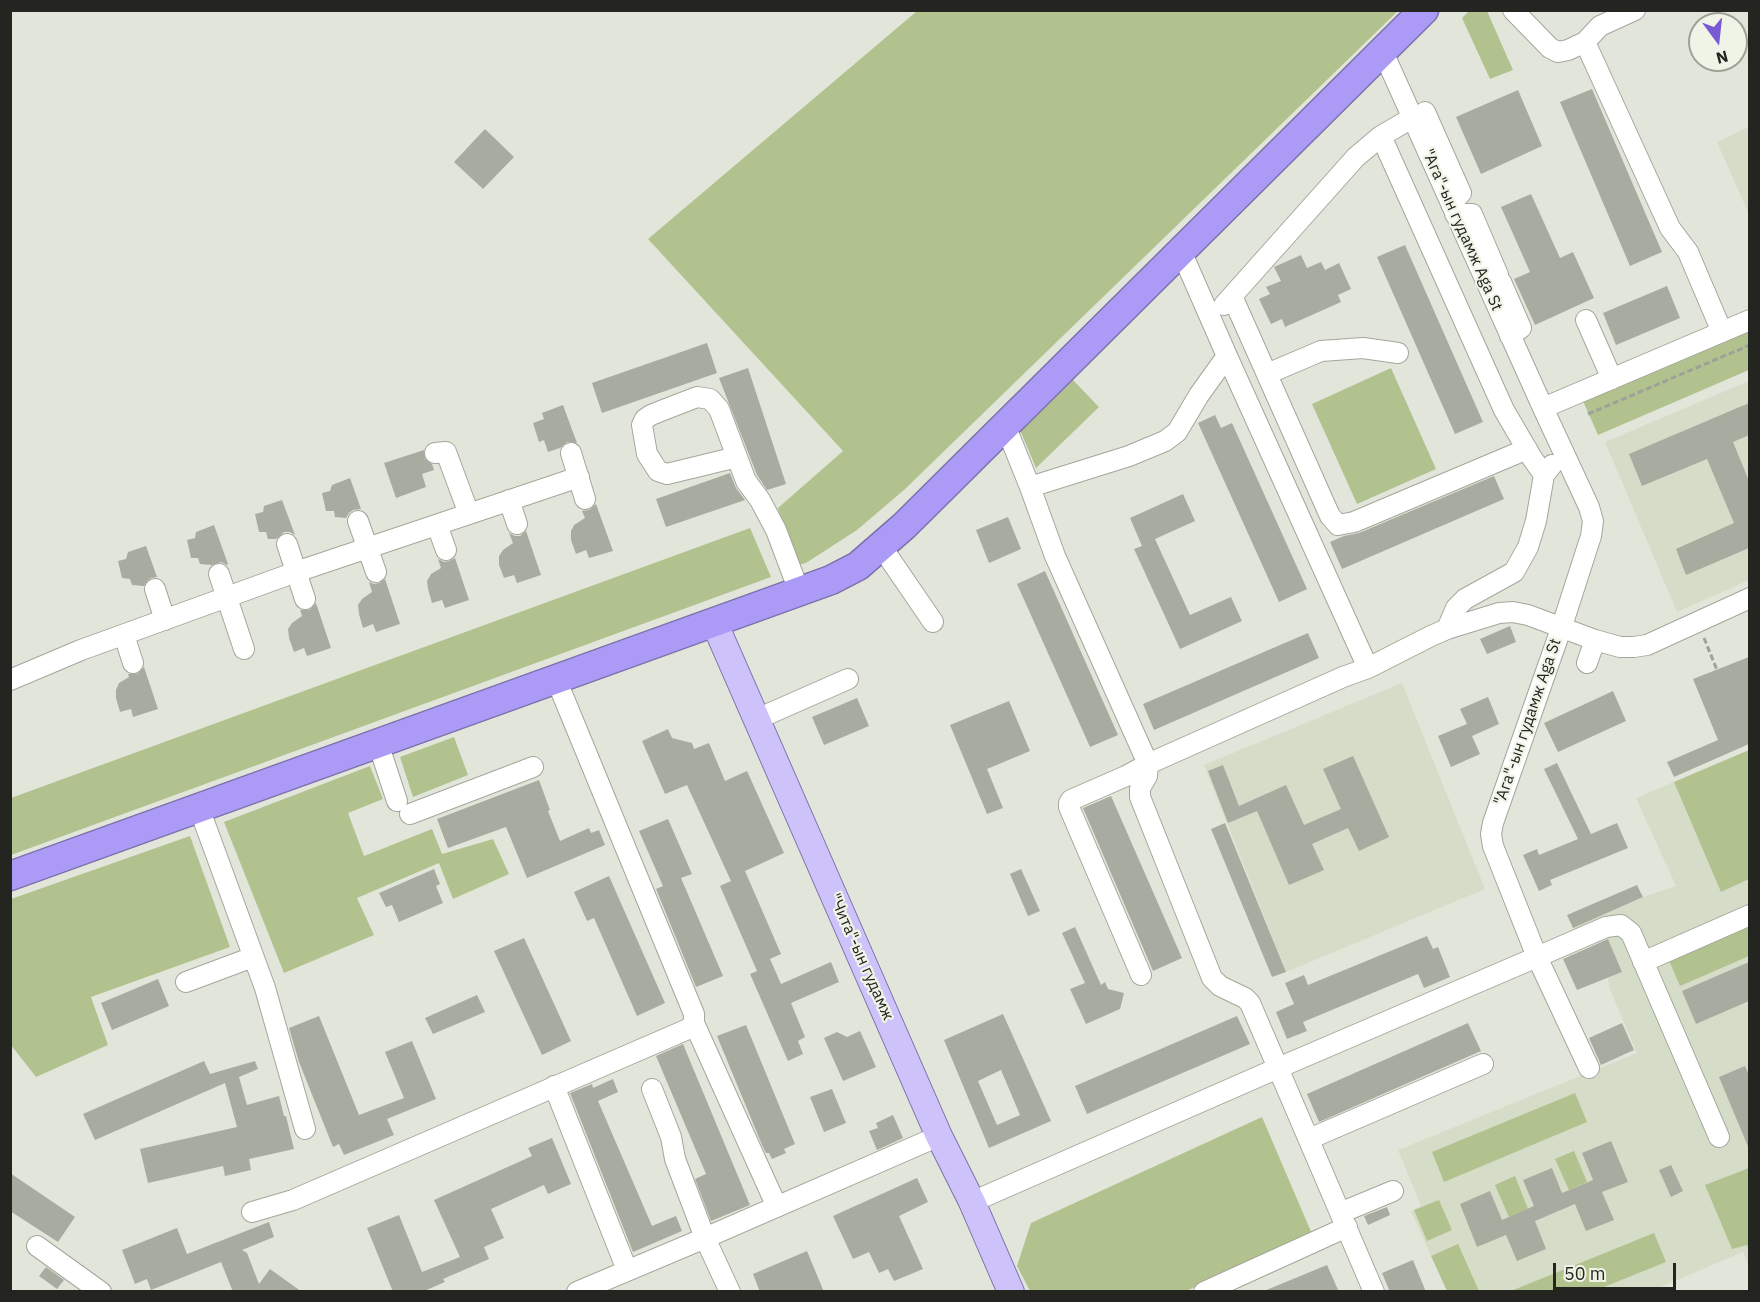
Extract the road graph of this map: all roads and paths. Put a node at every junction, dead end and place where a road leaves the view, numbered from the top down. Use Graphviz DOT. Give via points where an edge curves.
graph roads {
  1 [pos="1424,10"];
  2 [pos="1513,10"];
  3 [pos="1635,10"];
  4 [pos="1585,42"];
  5 [pos="1383,52"];
  6 [pos="1418,115"];
  7 [pos="1381,136"];
  8 [pos="1180,251"];
  9 [pos="1232,296"];
  10 [pos="1210,320"];
  11 [pos="1586,320"];
  12 [pos="1749,320"];
  13 [pos="1722,332"];
  14 [pos="1749,345"];
  15 [pos="1398,353"];
  16 [pos="1227,356"];
  17 [pos="1267,374"];
  18 [pos="1612,379"];
  19 [pos="1543,408"];
  20 [pos="1588,414"];
  21 [pos="1005,425"];
  22 [pos="1527,449"];
  23 [pos="1563,451"];
  24 [pos="435,453"];
  25 [pos="571,453"];
  26 [pos="737,457"];
  27 [pos="1544,475"];
  28 [pos="579,477"];
  29 [pos="1030,487"];
  30 [pos="585,499"];
  31 [pos="509,500"];
  32 [pos="469,514"];
  33 [pos="358,521"];
  34 [pos="517,524"];
  35 [pos="437,525"];
  36 [pos="287,544"];
  37 [pos="881,546"];
  38 [pos="366,548"];
  39 [pos="446,550"];
  40 [pos="296,572"];
  41 [pos="376,572"];
  42 [pos="219,574"];
  43 [pos="155,589"];
  44 [pos="799,591"];
  45 [pos="1749,597"];
  46 [pos="227,598"];
  47 [pos="305,599"];
  48 [pos="165,620"];
  49 [pos="714,622"];
  50 [pos="933,622"];
  51 [pos="1562,626"];
  52 [pos="1447,630"];
  53 [pos="1701,632"];
  54 [pos="124,635"];
  55 [pos="1595,640"];
  56 [pos="244,649"];
  57 [pos="133,663"];
  58 [pos="1587,663"];
  59 [pos="1368,668"];
  60 [pos="1717,670"];
  61 [pos="556,679"];
  62 [pos="848,679"];
  63 [pos="10,680"];
  64 [pos="753,723"];
  65 [pos="378,743"];
  66 [pos="1148,764"];
  67 [pos="533,767"];
  68 [pos="199,808"];
  69 [pos="10,876"];
  70 [pos="1749,915"];
  71 [pos="254,957"];
  72 [pos="1537,957"];
  73 [pos="1643,962"];
  74 [pos="1141,975"];
  75 [pos="186,982"];
  76 [pos="694,1023"];
  77 [pos="1483,1064"];
  78 [pos="1278,1068"];
  79 [pos="1589,1068"];
  80 [pos="554,1086"];
  81 [pos="652,1089"];
  82 [pos="305,1129"];
  83 [pos="939,1136"];
  84 [pos="1719,1137"];
  85 [pos="1309,1139"];
  86 [pos="1393,1191"];
  87 [pos="972,1202"];
  88 [pos="777,1207"];
  89 [pos="252,1212"];
  90 [pos="1345,1223"];
  91 [pos="705,1238"];
  92 [pos="37,1246"];
  93 [pos="627,1270"];
  94 [pos="101,1292"];
  95 [pos="577,1292"];
  96 [pos="730,1292"];
  97 [pos="1011,1292"];
  98 [pos="1204,1292"];
  99 [pos="1374,1292"];
  1 -- 5 [label="highway"];
  2 -- 4 [label="street" via="1558,52"];
  3 -- 4 [label="street" via="1600,26"];
  4 -- 13 [label="street" via="1670,228 1688,252"];
  5 -- 6 [label="street, \"Ага\"-ын гудамж Aga St"];
  5 -- 8 [label="highway"];
  6 -- 7 [label="street"];
  6 -- 19 [label="street, \"Ага\"-ын гудамж Aga St" via="1453,209 1491,277 1510,336"];
  7 -- 9 [label="street" via="1356,157"];
  7 -- 22 [label="street" via="1504,410"];
  8 -- 10 [label="street"];
  8 -- 21 [label="highway"];
  9 -- 10 [label="street"];
  9 -- 17 [label="street"];
  10 -- 16 [label="street"];
  11 -- 18 [label="street"];
  12 -- 13 [label="street"];
  13 -- 18 [label="street"];
  14 -- 20 [label="path"];
  15 -- 17 [label="street" via="1363,348 1321,351"];
  16 -- 29 [label="street" via="1177,432 1165,441"];
  16 -- 59 [label="street"];
  17 -- 22 [label="street" via="1330,516 1338,525 1354,522"];
  18 -- 19 [label="street"];
  19 -- 23 [label="street, \"Ага\"-ын гудамж Aga St"];
  21 -- 29 [label="street"];
  21 -- 37 [label="highway"];
  22 -- 27 [label="street"];
  23 -- 27 [label="street"];
  23 -- 51 [label="street, \"Ага\"-ын гудамж Aga St" via="1593,521"];
  24 -- 32 [label="street" via="446,452"];
  25 -- 28 [label="street"];
  26 -- 26 [label="street" via="667,474 658,471 647,454 642,425 651,415 697,397 710,399 718,409"];
  26 -- 44 [label="street" via="746,481 776,530"];
  27 -- 52 [label="street" via="1528,547 1514,572 1465,598"];
  28 -- 30 [label="street"];
  28 -- 31 [label="street"];
  29 -- 66 [label="street" via="1055,556"];
  31 -- 32 [label="street"];
  31 -- 34 [label="street"];
  32 -- 35 [label="street"];
  33 -- 38 [label="street"];
  35 -- 38 [label="street"];
  35 -- 39 [label="street"];
  36 -- 40 [label="street"];
  37 -- 44 [label="highway" via="858,566"];
  37 -- 50 [label="street"];
  38 -- 40 [label="street"];
  38 -- 41 [label="street"];
  40 -- 46 [label="street"];
  40 -- 47 [label="street"];
  42 -- 46 [label="street"];
  43 -- 48 [label="street"];
  44 -- 49 [label="highway"];
  45 -- 55 [label="street" via="1647,645 1620,646"];
  46 -- 48 [label="street"];
  46 -- 56 [label="street"];
  48 -- 54 [label="street"];
  49 -- 61 [label="highway"];
  49 -- 64 [label="main road, \"Чита\"-ын гудамж"];
  51 -- 52 [label="street" via="1513,612"];
  51 -- 55 [label="street"];
  51 -- 72 [label="street, \"Ага\"-ын гудамж Aga St" via="1491,834"];
  52 -- 59 [label="street"];
  53 -- 60 [label="path"];
  54 -- 57 [label="street"];
  54 -- 63 [label="street"];
  55 -- 58 [label="street"];
  59 -- 66 [label="street"];
  61 -- 65 [label="highway"];
  61 -- 76 [label="street" via="694,1014"];
  62 -- 64 [label="street"];
  64 -- 83 [label="main road, \"Чита\"-ын гудамж"];
  65 -- 67 [label="street" via="403,808"];
  65 -- 68 [label="highway"];
  66 -- 74 [label="street" via="1069,803"];
  66 -- 78 [label="street" via="1140,797 1212,978 1250,1002"];
  68 -- 69 [label="highway"];
  68 -- 71 [label="street"];
  70 -- 73 [label="street"];
  71 -- 75 [label="street"];
  71 -- 82 [label="street"];
  72 -- 73 [label="street" via="1606,927 1621,925 1631,933"];
  72 -- 78 [label="street"];
  72 -- 79 [label="street, \"Ага\"-ын гудамж Aga St"];
  73 -- 84 [label="street"];
  76 -- 80 [label="street" via="688,1029"];
  76 -- 88 [label="street"];
  77 -- 85 [label="street"];
  78 -- 85 [label="street"];
  78 -- 87 [label="street"];
  80 -- 89 [label="street" via="293,1200"];
  80 -- 93 [label="street"];
  81 -- 91 [label="street"];
  83 -- 87 [label="main road, \"Чита\"-ын гудамж"];
  83 -- 88 [label="street"];
  85 -- 90 [label="street"];
  86 -- 90 [label="street"];
  87 -- 97 [label="main road, \"Чита\"-ын гудамж"];
  88 -- 91 [label="street"];
  90 -- 98 [label="street"];
  90 -- 99 [label="street"];
  91 -- 93 [label="street"];
  91 -- 96 [label="street"];
  92 -- 94 [label="street"];
  93 -- 95 [label="street"];
}
